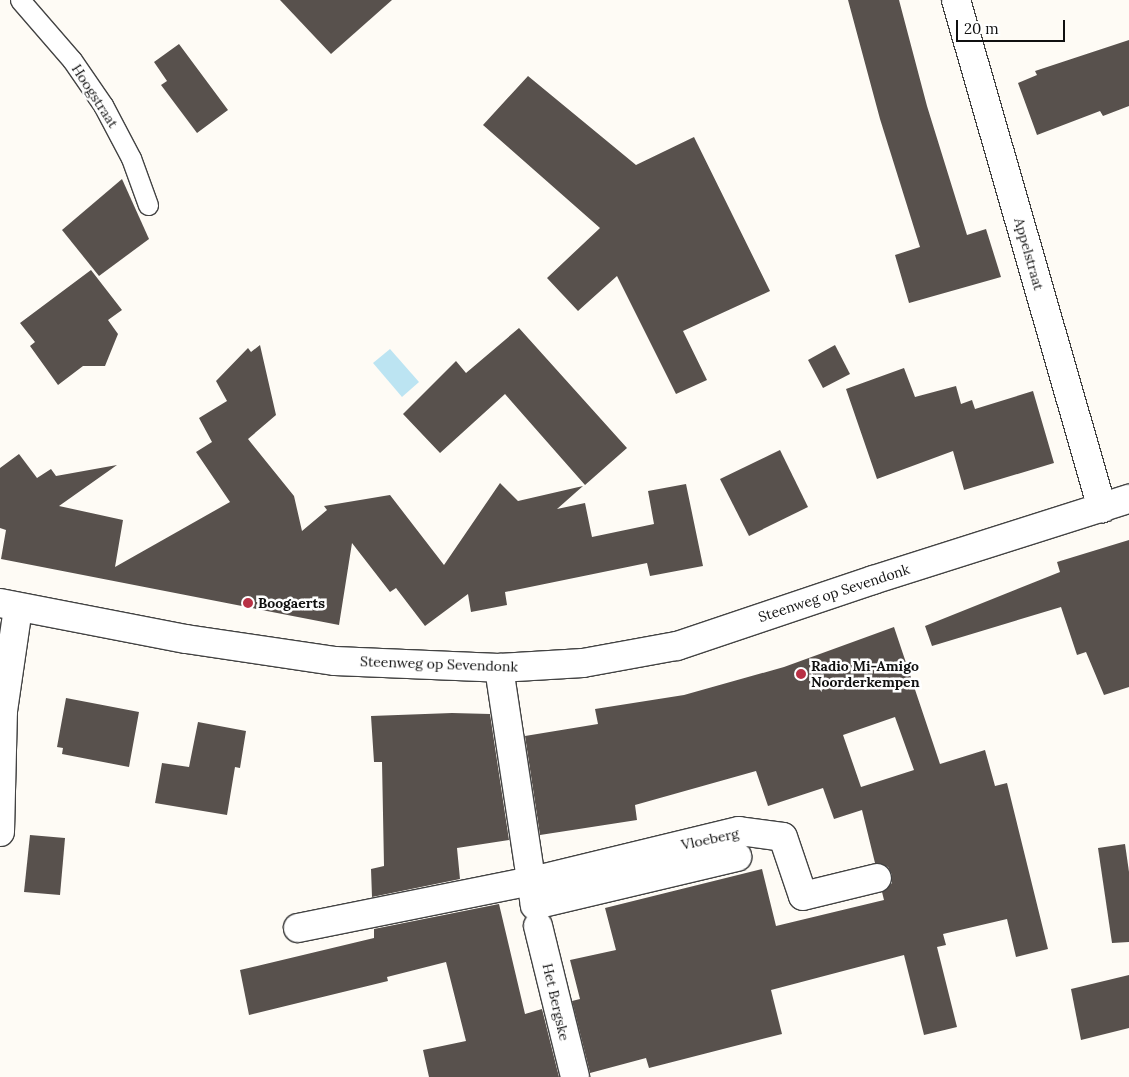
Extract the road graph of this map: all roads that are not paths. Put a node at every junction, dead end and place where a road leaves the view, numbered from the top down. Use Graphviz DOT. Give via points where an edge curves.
graph roads {
  1 [pos="20,0"];
  2 [pos="956,0"];
  3 [pos="148,205"];
  4 [pos="1129,499"];
  5 [pos="1102,508"];
  6 [pos="9,606"];
  7 [pos="500,668"];
  8 [pos="0,832"];
  9 [pos="737,857"];
  10 [pos="877,878"];
  11 [pos="532,882"];
  12 [pos="538,926"];
  13 [pos="298,928"];
  14 [pos="576,1077"];
  1 -- 3 [label="lane, Hoogstraat" via="72,60 103,105 131,158"];
  2 -- 5 [label="street, Appelstraat"];
  4 -- 5 [label="street, Steenweg op Sevendonk"];
  5 -- 7 [label="street, Steenweg op Sevendonk" via="677,646 583,663"];
  6 -- 7 [label="street, Steenweg op Sevendonk" via="186,639 335,661"];
  6 -- 8 [label="street"];
  7 -- 11 [label="street, Vloeberg"];
  9 -- 11 [label="street, Vloeberg" via="534,905"];
  10 -- 11 [label="street, Vloeberg" via="803,896 783,837 738,831"];
  11 -- 13 [label="street, Vloeberg"];
  12 -- 14 [label="street, Het Bergske"];
}
